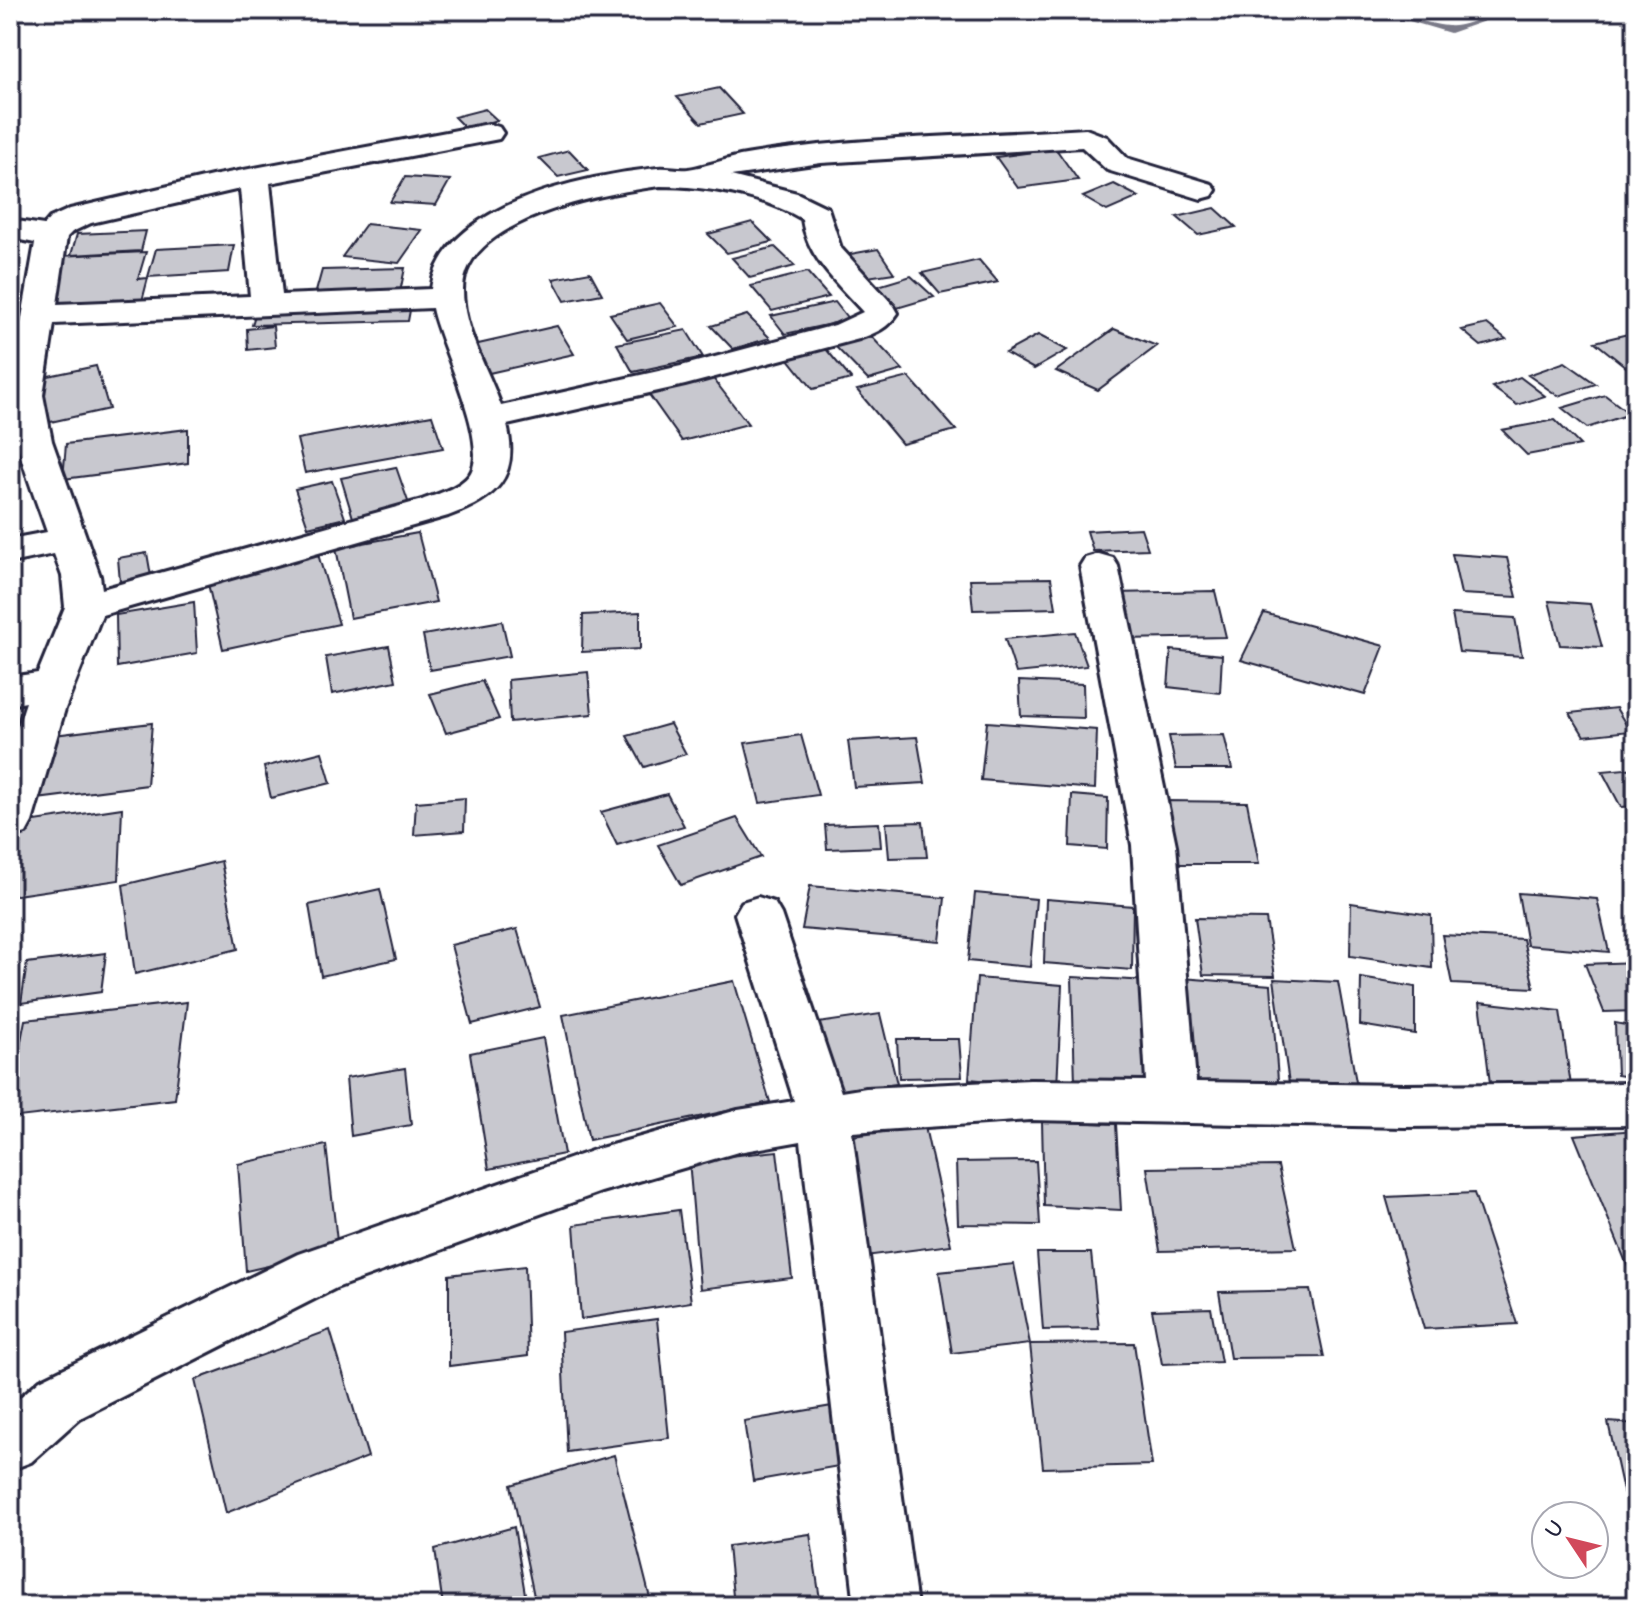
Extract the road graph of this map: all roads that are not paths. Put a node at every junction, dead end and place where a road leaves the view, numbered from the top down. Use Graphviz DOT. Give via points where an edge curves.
graph roads {
  1 [pos="489,133"];
  2 [pos="254,178"];
  3 [pos="690,178"];
  4 [pos="1201,190"];
  5 [pos="10,229"];
  6 [pos="52,236"];
  7 [pos="447,298"];
  8 [pos="267,306"];
  9 [pos="39,315"];
  10 [pos="488,419"];
  11 [pos="25,465"];
  12 [pos="69,540"];
  13 [pos="10,551"];
  14 [pos="1099,566"];
  15 [pos="85,607"];
  16 [pos="54,684"];
  17 [pos="10,691"];
  18 [pos="10,822"];
  19 [pos="758,914"];
  20 [pos="1172,1102"];
  21 [pos="1636,1104"];
  22 [pos="824,1116"];
  23 [pos="10,1443"];
  24 [pos="886,1606"];
  1 -- 2 [label="street"];
  2 -- 6 [label="street" via="81,216"];
  2 -- 8 [label="street"];
  3 -- 4 [label="street" via="821,154 1086,138 1117,164"];
  3 -- 7 [label="street" via="639,179 522,211 484,231 459,254 448,275"];
  3 -- 10 [label="street" via="809,209 817,215 827,252 882,313 847,332"];
  5 -- 6 [label="street"];
  6 -- 9 [label="street"];
  7 -- 8 [label="street"];
  7 -- 10 [label="street"];
  8 -- 9 [label="street"];
  9 -- 11 [label="street" via="26,395"];
  10 -- 15 [label="street" via="490,472 477,488 455,501"];
  11 -- 12 [label="street"];
  12 -- 13 [label="street"];
  12 -- 15 [label="street"];
  14 -- 20 [label="street" via="1154,845"];
  15 -- 16 [label="street"];
  16 -- 17 [label="street"];
  16 -- 18 [label="street"];
  19 -- 22 [label="street"];
  20 -- 21 [label="street"];
  20 -- 22 [label="street" via="1030,1100"];
  22 -- 23 [label="street" via="738,1131 597,1171 317,1271 60,1399"];
  22 -- 24 [label="street"];
}
